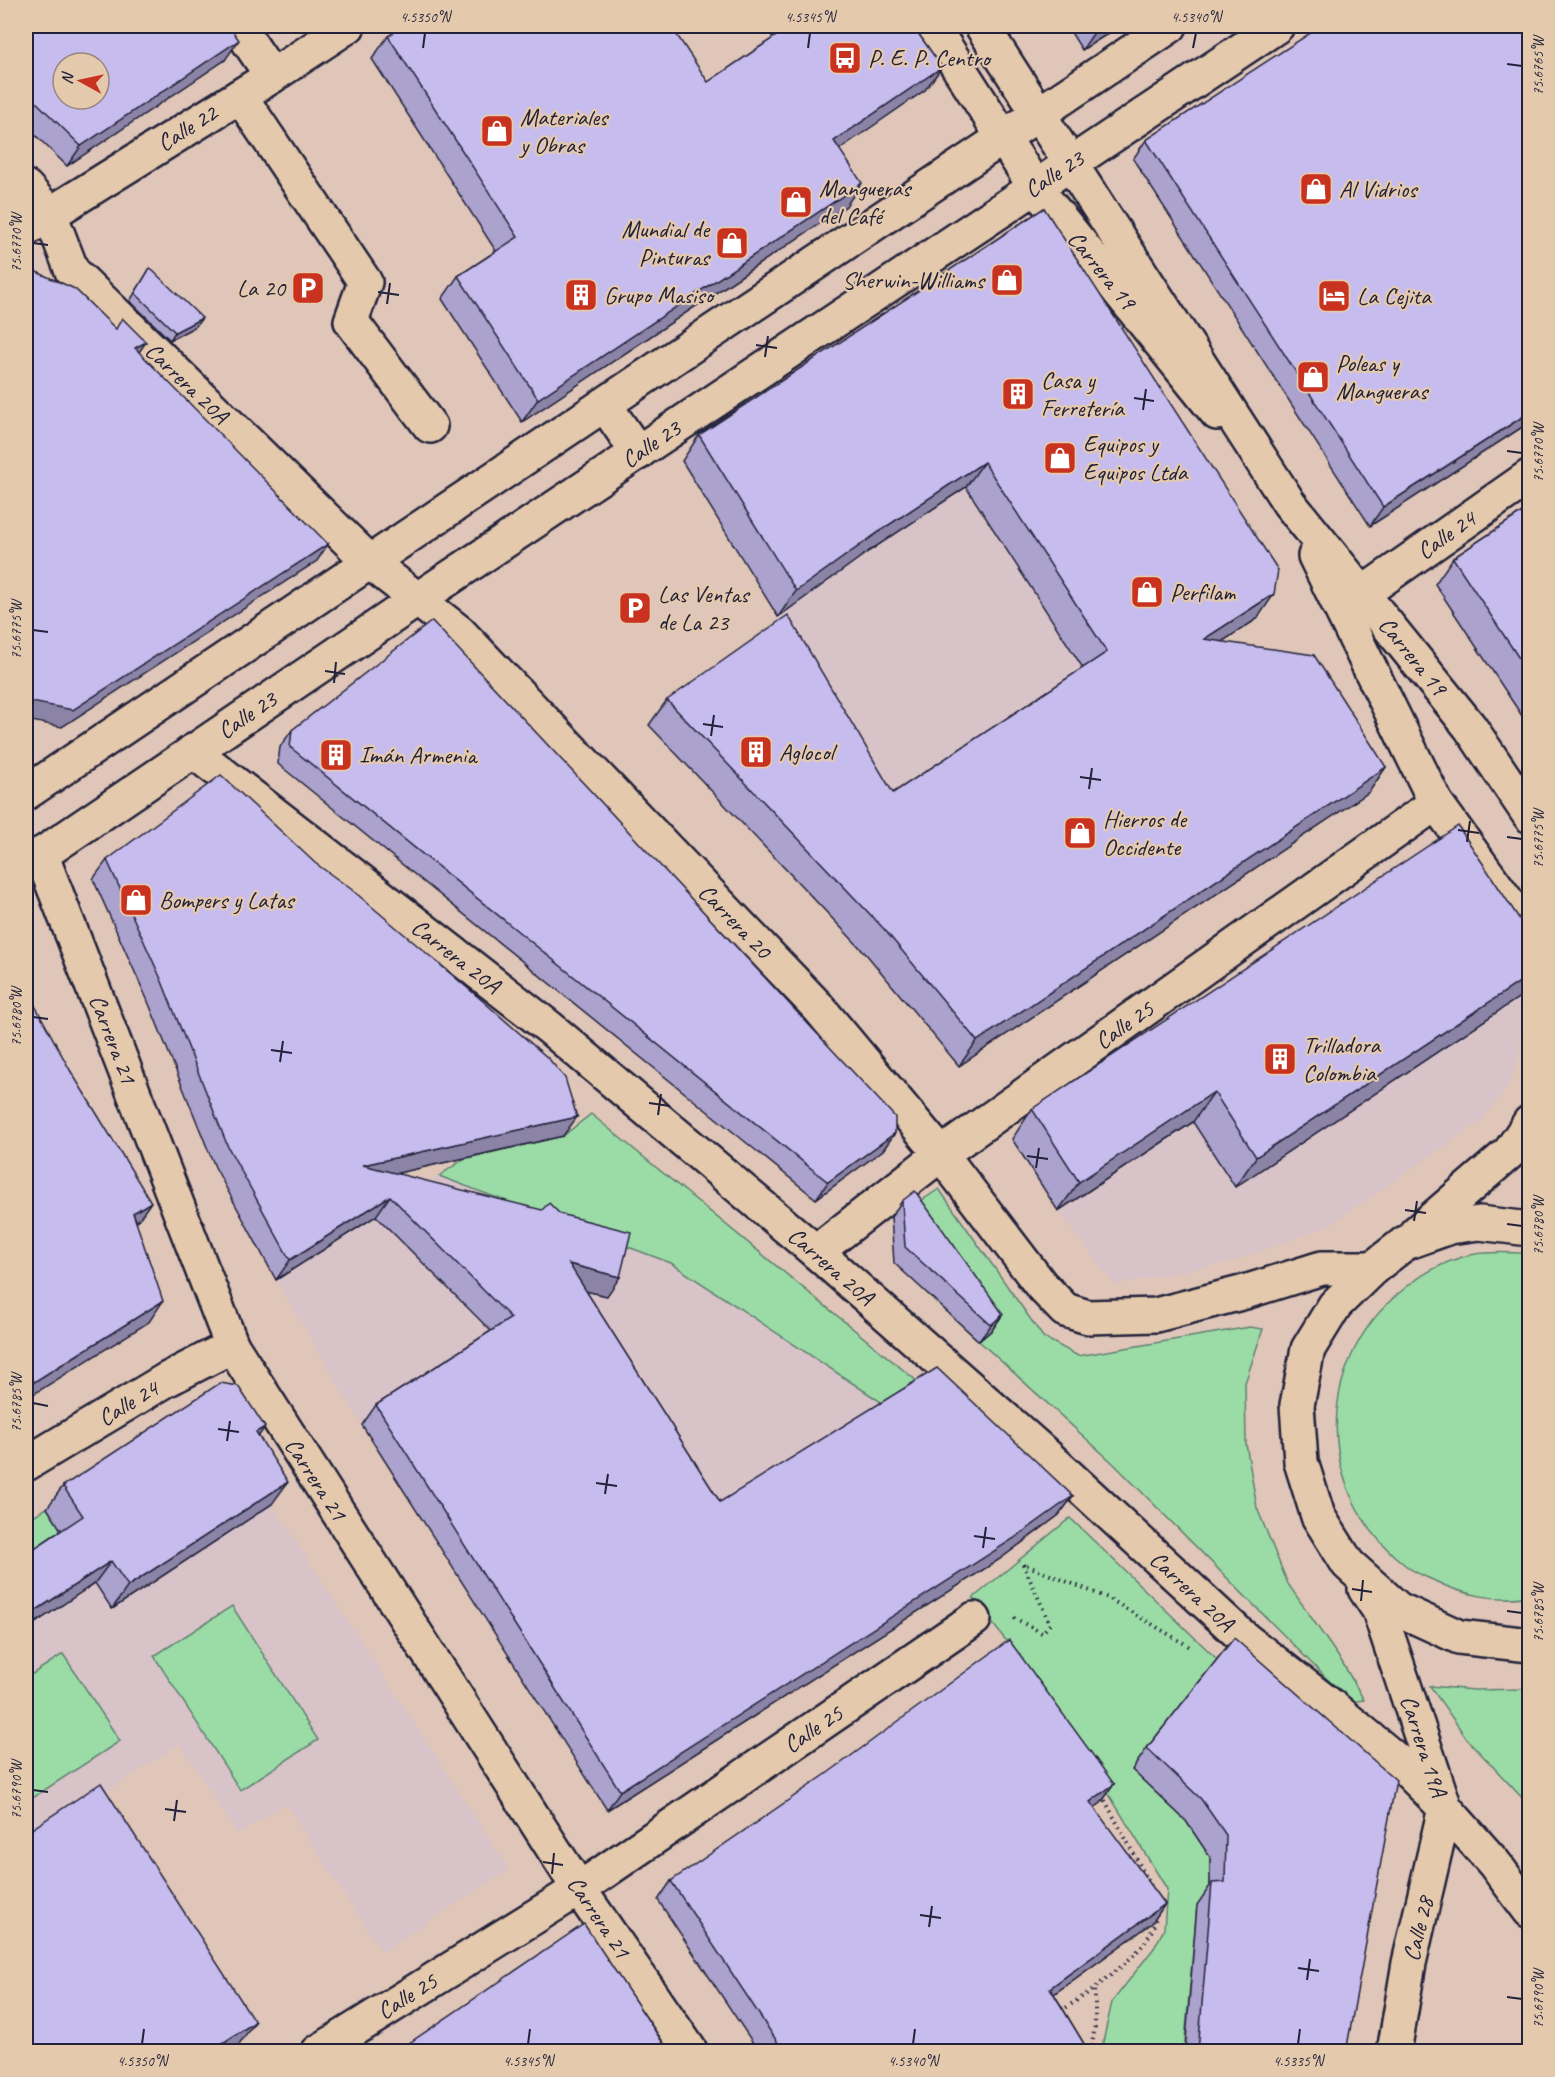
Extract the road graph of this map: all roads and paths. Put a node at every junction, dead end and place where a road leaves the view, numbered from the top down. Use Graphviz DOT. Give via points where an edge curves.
graph roads {
  1 [pos="238,26"];
  2 [pos="345,26"];
  3 [pos="932,26"];
  4 [pos="981,26"];
  5 [pos="1170,26"];
  6 [pos="1277,26"];
  7 [pos="272,76"];
  8 [pos="240,96"];
  9 [pos="1038,114"];
  10 [pos="1003,135"];
  11 [pos="1070,164"];
  12 [pos="26,187"];
  13 [pos="1035,187"];
  14 [pos="38,222"];
  15 [pos="605,405"];
  16 [pos="430,426"];
  17 [pos="638,453"];
  18 [pos="1530,476"];
  19 [pos="1289,503"];
  20 [pos="371,563"];
  21 [pos="1363,593"];
  22 [pos="418,599"];
  23 [pos="193,751"];
  24 [pos="26,793"];
  25 [pos="1436,803"];
  26 [pos="1530,816"];
  27 [pos="33,860"];
  28 [pos="1530,933"];
  29 [pos="1530,1122"];
  30 [pos="941,1154"];
  31 [pos="1530,1229"];
  32 [pos="1405,1243"];
  33 [pos="816,1252"];
  34 [pos="1373,1268"];
  35 [pos="232,1346"];
  36 [pos="26,1464"];
  37 [pos="1348,1564"];
  38 [pos="974,1618"];
  39 [pos="1246,1640"];
  40 [pos="1530,1645"];
  41 [pos="1101,1792"];
  42 [pos="1445,1808"];
  43 [pos="1494,1863"];
  44 [pos="1530,1876"];
  45 [pos="579,1888"];
  46 [pos="1156,1897"];
  47 [pos="1156,1906"];
  48 [pos="1530,1911"];
  49 [pos="1095,1988"];
  50 [pos="1058,2013"];
  51 [pos="1392,2044"];
  52 [pos="318,2052"];
  53 [pos="691,2052"];
  54 [pos="1091,2052"];
  1 -- 7 [label="street"];
  2 -- 7 [label="street, Calle 22"];
  3 -- 10 [label="street, Carrera 19"];
  4 -- 9 [label="street, Carrera 19"];
  5 -- 9 [label="street"];
  6 -- 11 [label="street, Calle 23"];
  7 -- 8 [label="street, Calle 22"];
  8 -- 14 [label="street, Calle 22"];
  8 -- 16 [label="street" via="365,282 351,321"];
  9 -- 10 [label="street"];
  9 -- 11 [label="street, Carrera 19"];
  10 -- 13 [label="street, Carrera 19"];
  10 -- 15 [label="street"];
  11 -- 13 [label="street, Calle 23"];
  11 -- 19 [label="street, Carrera 19"];
  12 -- 14 [label="street, Carrera 20A"];
  13 -- 17 [label="street, Calle 23"];
  13 -- 19 [label="street, Carrera 19"];
  14 -- 20 [label="street, Carrera 20A" via="72,271"];
  15 -- 17 [label="street"];
  15 -- 20 [label="street"];
  17 -- 22 [label="street, Calle 23"];
  18 -- 21 [label="street, Calle 24"];
  19 -- 21 [label="street, Carrera 19"];
  19 -- 25 [label="street"];
  20 -- 22 [label="street, Carrera 20"];
  20 -- 24 [label="street"];
  21 -- 26 [label="street, Carrera 19" via="1470,727"];
  22 -- 23 [label="street, Calle 23"];
  22 -- 30 [label="street, Carrera 20" via="459,632 818,1007"];
  23 -- 27 [label="street, Calle 23"];
  23 -- 33 [label="street, Carrera 20A" via="550,1028"];
  25 -- 28 [label="street"];
  25 -- 30 [label="street, Calle 25"];
  27 -- 35 [label="street, Carrera 21"];
  29 -- 32 [label="street" via="1510,1152"];
  30 -- 33 [label="street, Calle 25"];
  30 -- 34 [label="street, Carrera 20" via="1041,1285 1065,1310 1088,1317 1156,1315 1322,1268"];
  31 -- 32 [label="street" via="1479,1223 1450,1227"];
  32 -- 34 [label="street"];
  33 -- 39 [label="street, Carrera 20A" via="1046,1455"];
  34 -- 37 [label="street" via="1335,1305 1308,1349 1297,1405 1301,1462 1318,1516"];
  35 -- 36 [label="street, Calle 24" via="166,1380"];
  35 -- 45 [label="street, Carrera 21"];
  37 -- 40 [label="street" via="1398,1609 1459,1637"];
  37 -- 42 [label="street, Carrera 19A" via="1379,1610"];
  38 -- 39 [label="path" via="1006,1613 1042,1633 1050,1624 1023,1564 1108,1598 1196,1650"];
  38 -- 45 [label="street, Calle 25"];
  39 -- 42 [label="street, Carrera 20A" via="1401,1764"];
  41 -- 46 [label="path"];
  42 -- 43 [label="street, Carrera 19A"];
  42 -- 51 [label="street, Calle 28"];
  43 -- 44 [label="street"];
  43 -- 48 [label="street, Carrera 19A"];
  45 -- 52 [label="street, Calle 25"];
  45 -- 53 [label="street, Carrera 21"];
  47 -- 49 [label="path" via="1156,1923 1141,1948"];
  49 -- 50 [label="path"];
  49 -- 54 [label="path"];
}
